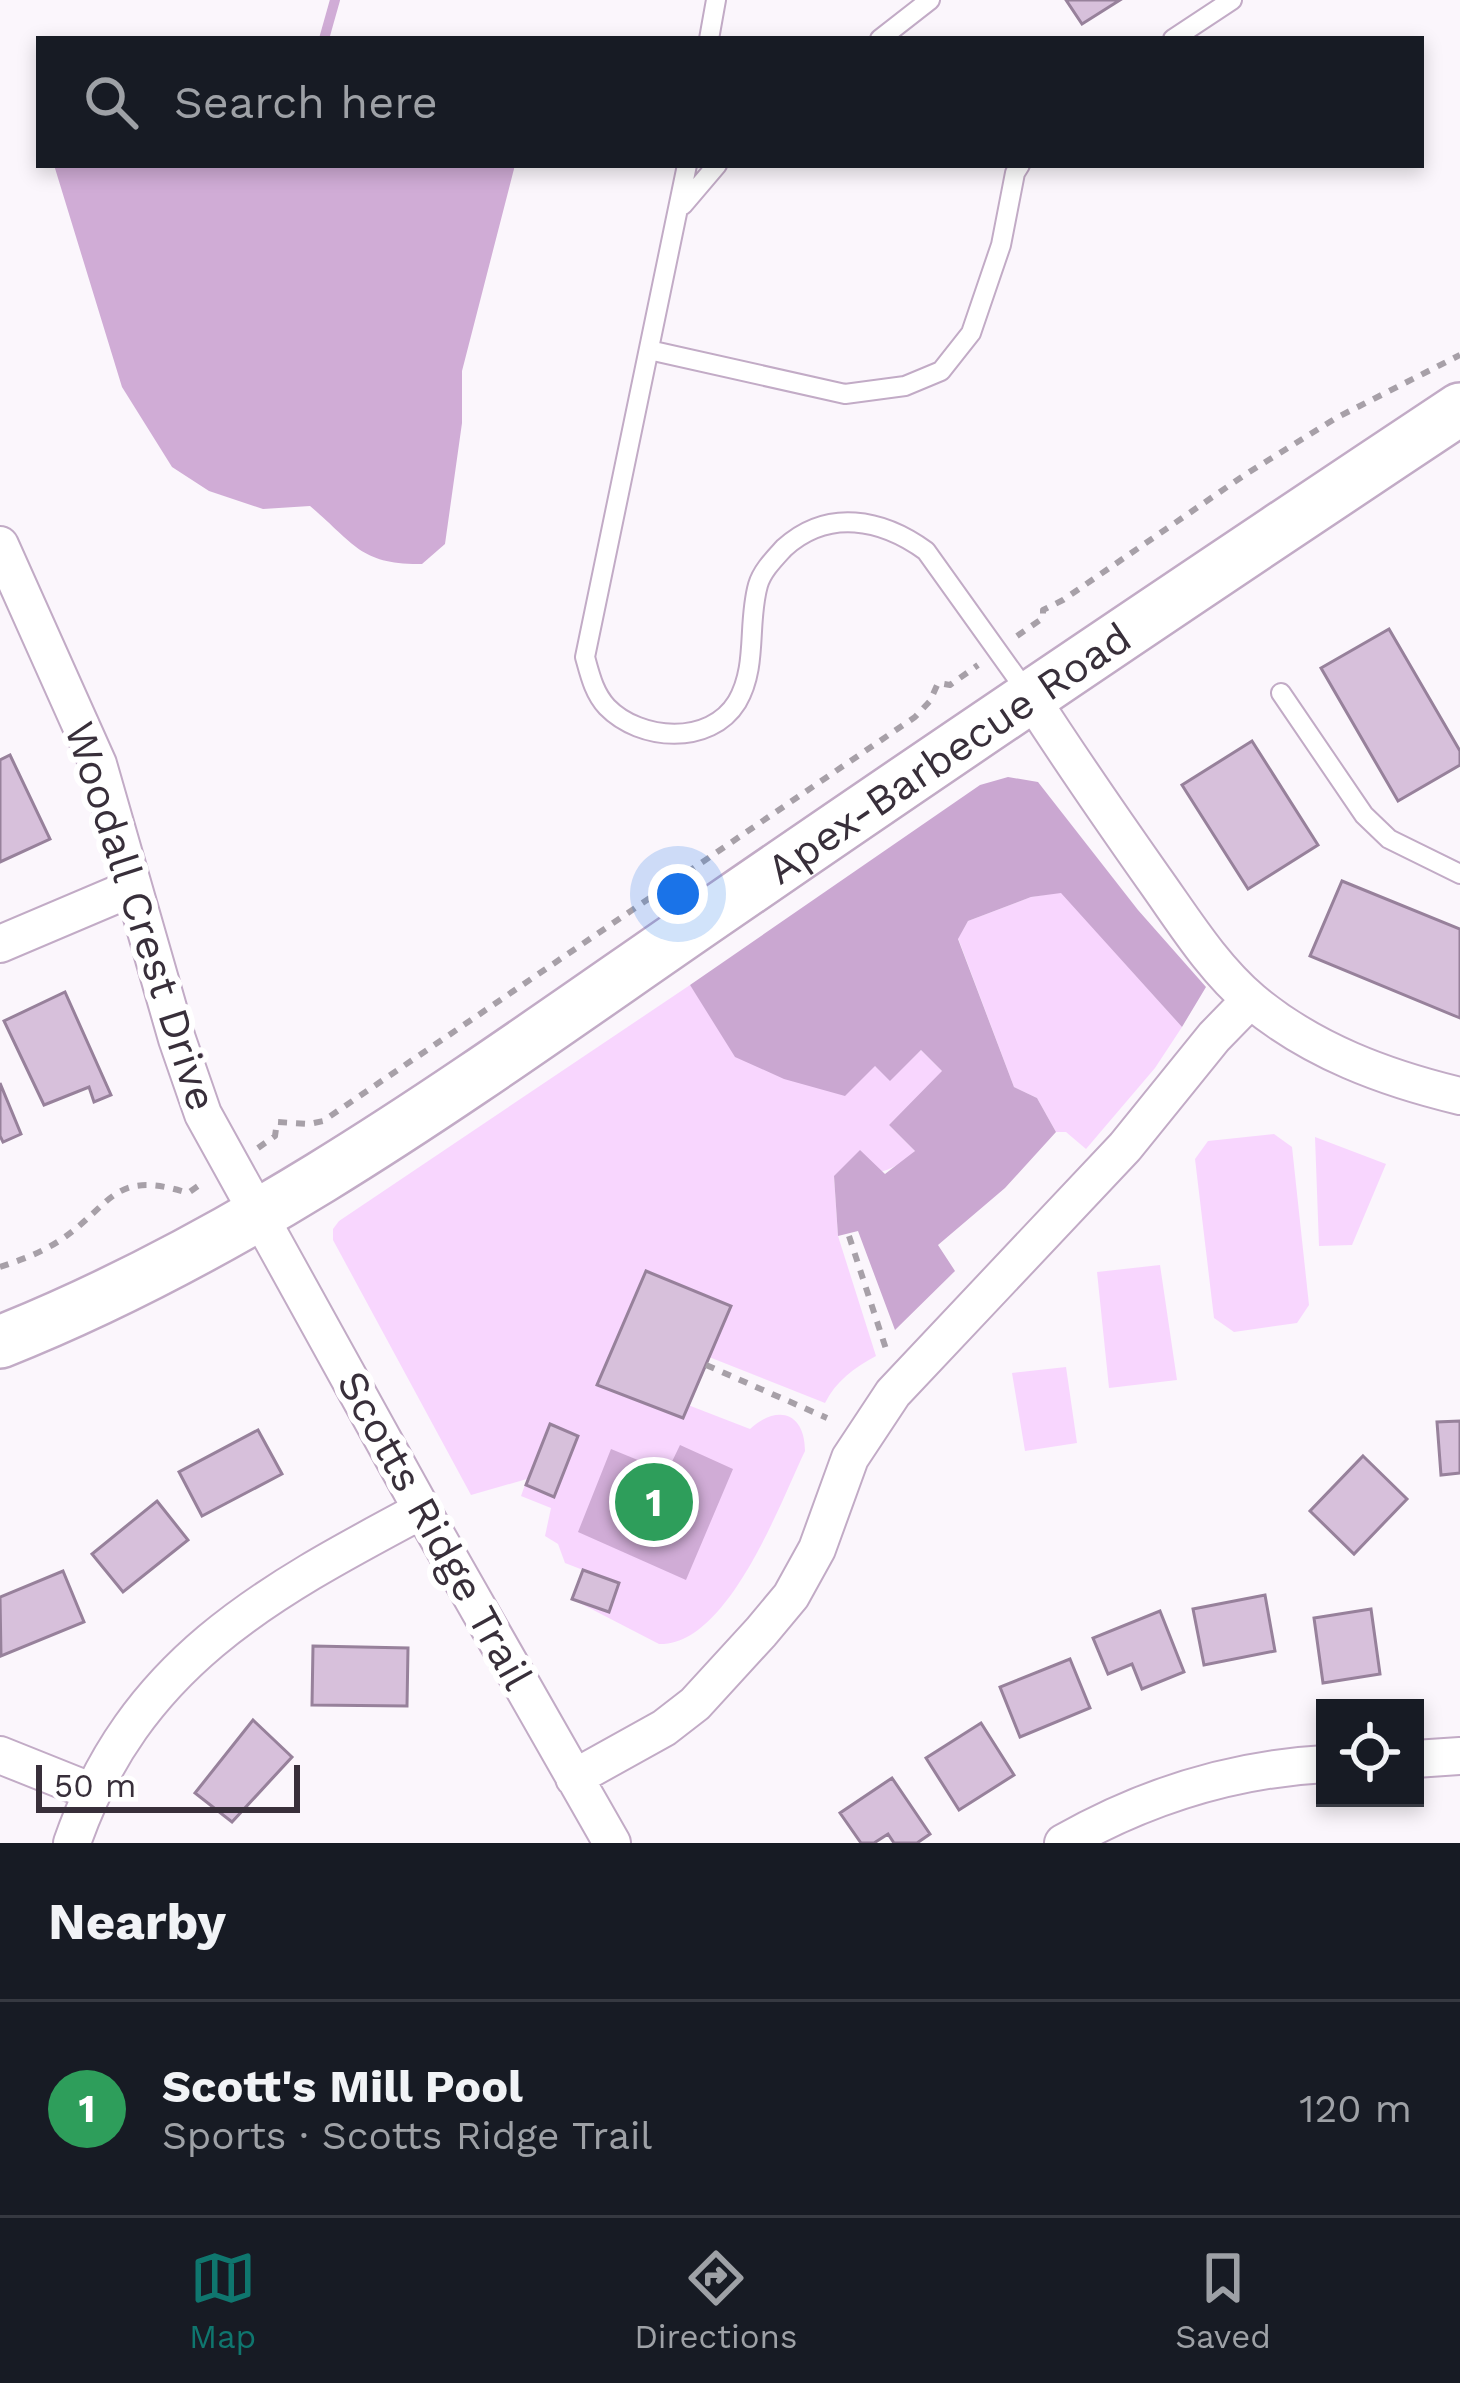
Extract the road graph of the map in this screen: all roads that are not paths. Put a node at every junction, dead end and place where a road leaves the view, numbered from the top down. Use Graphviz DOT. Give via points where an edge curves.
graph roads {
  1 [pos="716,0"];
  2 [pos="930,0"];
  3 [pos="1232,0"];
  4 [pos="710,36"];
  5 [pos="884,36"];
  6 [pos="1178,36"];
  7 [pos="687,168"];
  8 [pos="714,168"];
  9 [pos="1018,168"];
  10 [pos="680,208"];
  11 [pos="649,350"];
  12 [pos="1460,409"];
  13 [pos="0,545"];
  14 [pos="1281,693"];
  15 [pos="1029,695"];
  16 [pos="1460,874"];
  17 [pos="132,888"];
  18 [pos="0,944"];
  19 [pos="1250,1000"];
  20 [pos="1460,1096"];
  21 [pos="261,1216"];
  22 [pos="0,1342"];
  23 [pos="422,1510"];
  24 [pos="0,1755"];
  25 [pos="1460,1756"];
  26 [pos="1424,1758"];
  27 [pos="1316,1765"];
  28 [pos="574,1778"];
  29 [pos="90,1791"];
  30 [pos="72,1843"];
  31 [pos="612,1843"];
  32 [pos="1063,1843"];
  1 -- 4 [label="lane"];
  2 -- 5 [label="lane"];
  3 -- 6 [label="lane"];
  7 -- 10 [label="lane"];
  8 -- 10 [label="lane"];
  9 -- 11 [label="lane" via="971,333 941,371 845,394"];
  10 -- 11 [label="lane"];
  11 -- 15 [label="lane" via="585,657 606,706 653,733 692,733 735,706 749,676 760,579 793,541 836,521 877,525 926,551"];
  12 -- 15 [label="street, Apex-Barbecue Road"];
  13 -- 17 [label="street, Woodall Crest Drive" via="98,764"];
  14 -- 16 [label="lane" via="1364,815 1390,839"];
  15 -- 19 [label="street" via="1202,946"];
  15 -- 21 [label="street, Apex-Barbecue Road" via="434,1106"];
  17 -- 18 [label="street"];
  17 -- 21 [label="street, Woodall Crest Drive" via="195,1094"];
  19 -- 20 [label="street" via="1347,1060"];
  19 -- 28 [label="street" via="1125,1147 893,1393 850,1458 817,1549 761,1632 695,1704"];
  21 -- 22 [label="street, Apex-Barbecue Road" via="83,1309"];
  21 -- 23 [label="street, Scotts Ridge Trail"];
  23 -- 28 [label="street, Scotts Ridge Trail"];
  23 -- 29 [label="street" via="234,1620 154,1696"];
  24 -- 29 [label="street"];
  25 -- 26 [label="street"];
  27 -- 32 [label="street" via="1205,1783"];
  28 -- 31 [label="street, Scotts Ridge Trail"];
  29 -- 30 [label="street"];
}
